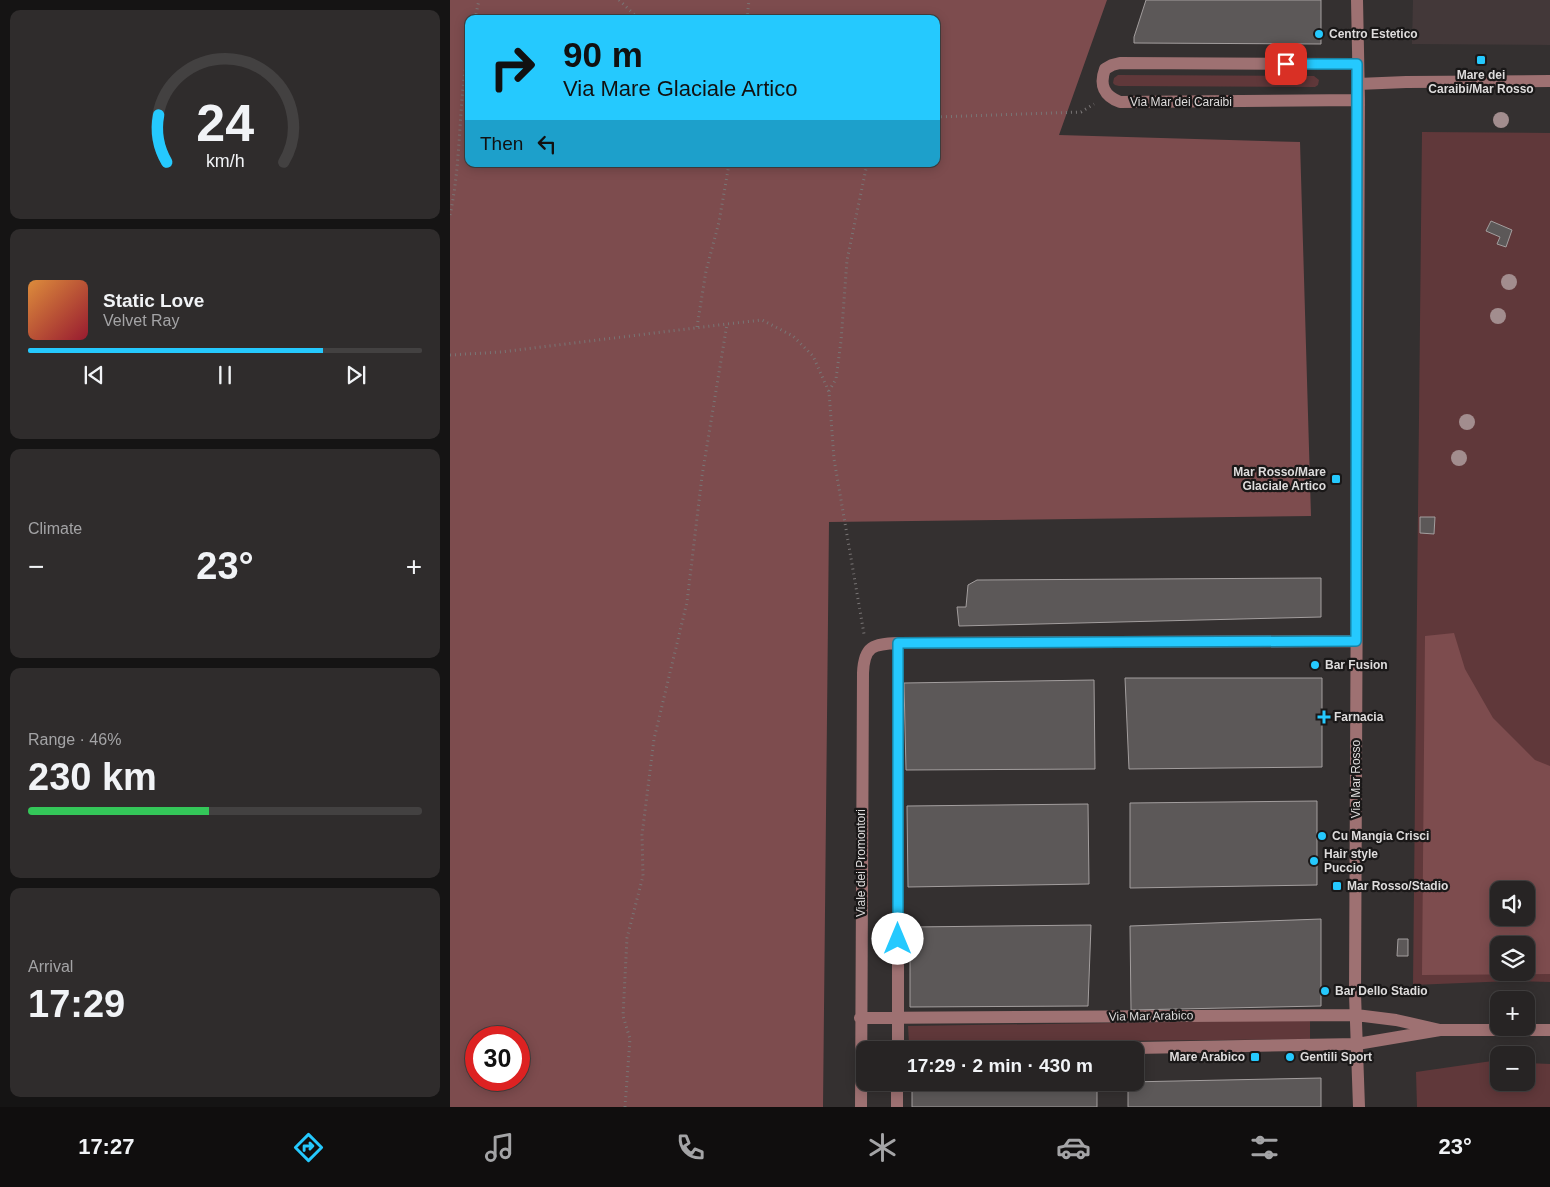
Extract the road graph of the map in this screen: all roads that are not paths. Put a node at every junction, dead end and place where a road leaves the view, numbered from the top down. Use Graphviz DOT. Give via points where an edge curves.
graph roads {
  1 [pos="1358,0"];
  2 [pos="1357,64"];
  3 [pos="1550,81"];
  4 [pos="1358,84"];
  5 [pos="1358,100"];
  6 [pos="1356,641"];
  7 [pos="898,643"];
  8 [pos="1356,1015"];
  9 [pos="860,1018"];
  10 [pos="898,1018"];
  11 [pos="1440,1030"];
  12 [pos="1550,1030"];
  13 [pos="862,1041"];
  14 [pos="898,1041"];
  15 [pos="1356,1044"];
  16 [pos="1144,1048"];
  17 [pos="862,1091"];
  18 [pos="898,1091"];
  19 [pos="861,1107"];
  20 [pos="897,1107"];
  21 [pos="1359,1107"];
  1 -- 2 [label="street, Via Mar Rosso"];
  2 -- 4 [label="street, Via Mar Rosso"];
  2 -- 5 [label="street, Via Mar dei Caraibi" via="1120,63 1106,69 1102,82 1107,96 1120,102"];
  3 -- 4 [label="street"];
  4 -- 5 [label="street, Via Mar Rosso"];
  5 -- 6 [label="street, Via Mar Rosso"];
  6 -- 7 [label="street"];
  6 -- 8 [label="street, Via Mar Rosso"];
  7 -- 9 [label="street, Viale dei Promontori" via="879,644 868,651 863,673"];
  7 -- 10 [label="street"];
  8 -- 10 [label="street, Via Mar Arabico"];
  8 -- 11 [label="street, Via Mar Arabico"];
  8 -- 15 [label="street, Via Mar Rosso"];
  9 -- 10 [label="street, Via Mar Arabico"];
  9 -- 13 [label="street, Viale dei Promontori"];
  10 -- 14 [label="street"];
  11 -- 12 [label="street, Via Mar Arabico"];
  11 -- 15 [label="street, Via Mar Arabico"];
  15 -- 16 [label="street, Via Mar Arabico"];
  15 -- 21 [label="street, Via Mar Rosso"];
  17 -- 19 [label="street, Viale dei Promontori"];
  18 -- 20 [label="street"];
}
